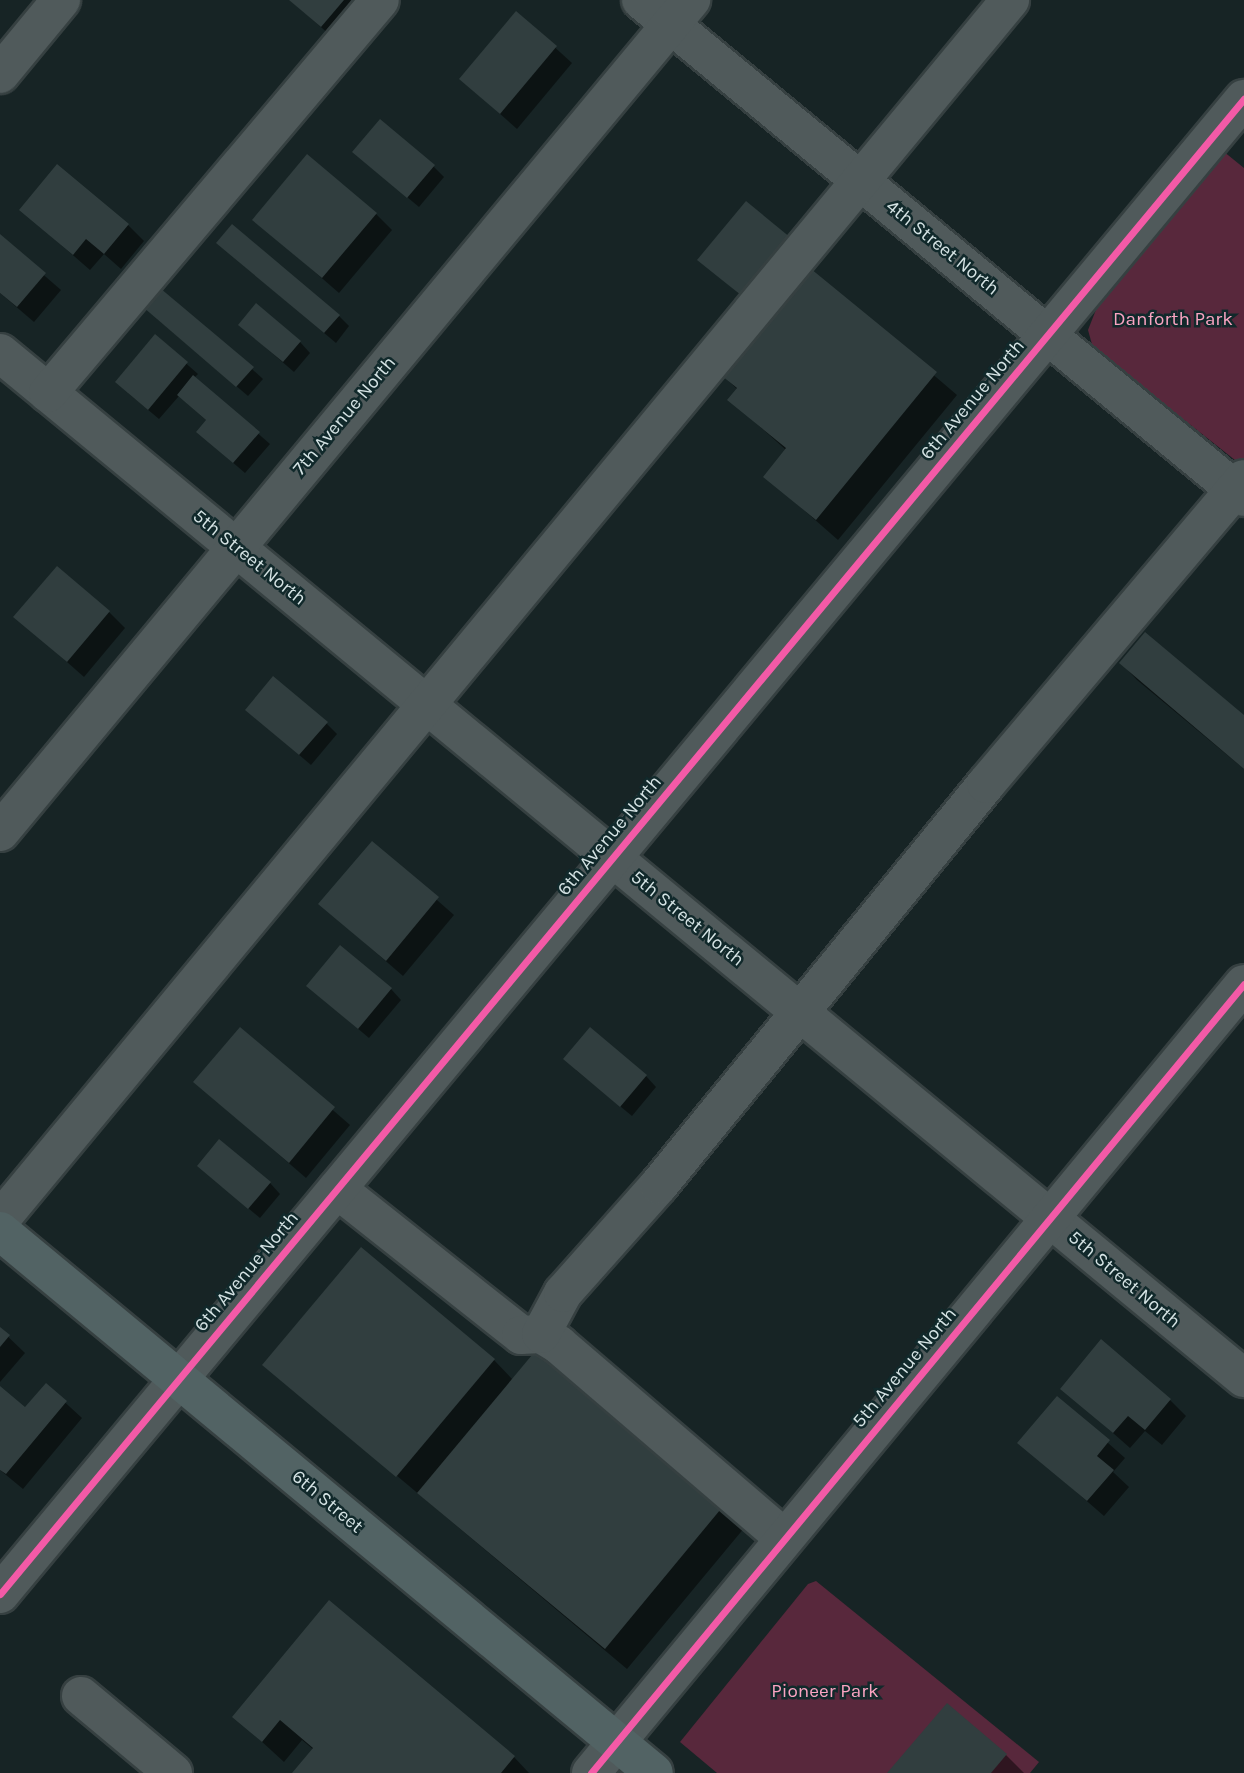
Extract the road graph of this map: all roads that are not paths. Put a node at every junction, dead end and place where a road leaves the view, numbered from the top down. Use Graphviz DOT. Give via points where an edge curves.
graph roads {
  1 [pos="61,0"];
  2 [pos="380,0"];
  3 [pos="641,0"];
  4 [pos="1010,0"];
  5 [pos="680,12"];
  6 [pos="0,74"];
  7 [pos="1244,99"];
  8 [pos="860,181"];
  9 [pos="1047,335"];
  10 [pos="0,353"];
  11 [pos="48,393"];
  12 [pos="1241,489"];
  13 [pos="236,547"];
  14 [pos="426,704"];
  15 [pos="0,832"];
  16 [pos="613,858"];
  17 [pos="1244,984"];
  18 [pos="800,1012"];
  19 [pos="337,1189"];
  20 [pos="1050,1218"];
  21 [pos="0,1220"];
  22 [pos="0,1231"];
  23 [pos="541,1334"];
  24 [pos="1244,1378"];
  25 [pos="178,1379"];
  26 [pos="785,1538"];
  27 [pos="12,1555"];
  28 [pos="0,1594"];
  29 [pos="81,1696"];
  30 [pos="617,1742"];
  31 [pos="173,1773"];
  32 [pos="591,1773"];
  33 [pos="654,1773"];
  1 -- 6 [label="street"];
  2 -- 11 [label="street"];
  3 -- 5 [label="street, 4th Street North"];
  4 -- 8 [label="street"];
  5 -- 8 [label="street, 4th Street North"];
  5 -- 13 [label="street, 7th Avenue North"];
  7 -- 9 [label="street, 6th Avenue North"];
  8 -- 9 [label="street, 4th Street North"];
  8 -- 14 [label="street"];
  9 -- 12 [label="street, 4th Street North"];
  9 -- 16 [label="street, 6th Avenue North"];
  10 -- 11 [label="street, 5th Street North"];
  11 -- 13 [label="street, 5th Street North"];
  12 -- 18 [label="street"];
  13 -- 14 [label="street, 5th Street North"];
  13 -- 15 [label="street, 7th Avenue North"];
  14 -- 16 [label="street, 5th Street North"];
  14 -- 21 [label="street"];
  16 -- 18 [label="street, 5th Street North"];
  16 -- 19 [label="street, 6th Avenue North"];
  17 -- 20 [label="street, 5th Avenue North"];
  18 -- 20 [label="street, 5th Street North"];
  18 -- 23 [label="street" via="659,1185 563,1293"];
  19 -- 23 [label="street" via="521,1335"];
  19 -- 25 [label="street, 6th Avenue North"];
  20 -- 24 [label="street, 5th Street North"];
  20 -- 26 [label="street, 5th Avenue North"];
  22 -- 25 [label="main road, 6th Street"];
  23 -- 26 [label="street"];
  25 -- 27 [label="street, 6th Avenue North"];
  25 -- 30 [label="main road, 6th Street"];
  26 -- 30 [label="street, 5th Avenue North"];
  27 -- 28 [label="street, 6th Avenue North"];
  29 -- 31 [label="street"];
  30 -- 32 [label="street, 5th Avenue North"];
  30 -- 33 [label="main road, 6th Street"];
}
